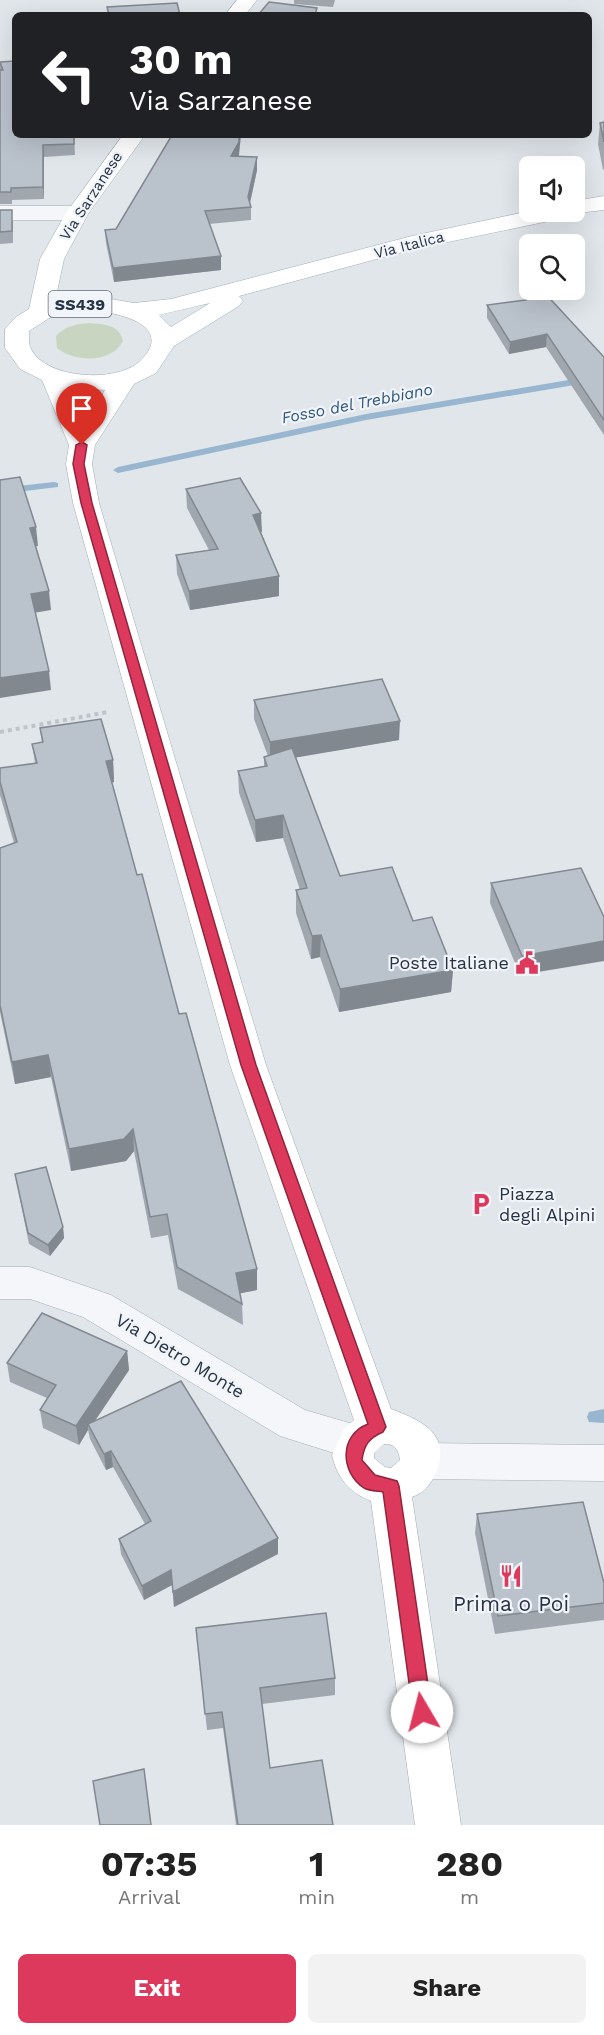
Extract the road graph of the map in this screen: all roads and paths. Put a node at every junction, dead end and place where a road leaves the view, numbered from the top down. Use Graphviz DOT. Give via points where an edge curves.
graph roads {
  1 [pos="247,0"];
  2 [pos="237,12"];
  3 [pos="132,138"];
  4 [pos="604,203"];
  5 [pos="585,206"];
  6 [pos="0,213"];
  7 [pos="76,213"];
  8 [pos="519,220"];
  9 [pos="52,259"];
  10 [pos="260,283"];
  11 [pos="122,307"];
  12 [pos="40,313"];
  13 [pos="9,329"];
  14 [pos="163,342"];
  15 [pos="7,356"];
  16 [pos="127,376"];
  17 [pos="54,381"];
  18 [pos="82,445"];
  19 [pos="146,708"];
  20 [pos="0,732"];
  21 [pos="0,1283"];
  22 [pos="367,1435"];
  23 [pos="604,1463"];
  24 [pos="406,1474"];
  25 [pos="438,1825"];
  1 -- 2 [label="main road"];
  3 -- 7 [label="main road, Via Sarzanese / SS439"];
  4 -- 5 [label="main road"];
  6 -- 7 [label="street"];
  7 -- 9 [label="main road, Via Sarzanese / SS439"];
  8 -- 10 [label="main road, Via Italica" via="412,243"];
  9 -- 11 [label="main road, SS439" via="77,288"];
  9 -- 12 [label="main road, SS439"];
  10 -- 11 [label="main road, Via Italica" via="172,306"];
  10 -- 14 [label="main road, Via Italica"];
  11 -- 12 [label="main road, SS439" via="74,304"];
  11 -- 14 [label="main road, SS439" via="156,324"];
  12 -- 13 [label="main road, SS439"];
  13 -- 15 [label="main road, SS439"];
  14 -- 16 [label="main road, SS439" via="159,355"];
  15 -- 17 [label="main road, SS439" via="29,372"];
  16 -- 17 [label="main road, SS439" via="92,383"];
  16 -- 18 [label="main road, SS439"];
  17 -- 18 [label="main road"];
  18 -- 19 [label="main road" via="79,464 86,503"];
  19 -- 20 [label="path" via="109,711"];
  19 -- 22 [label="main road" via="248,1065"];
  21 -- 22 [label="street, Via Dietro Monte" via="30,1283 97,1306 294,1424"];
  22 -- 24 [label="main road" via="353,1460 356,1468 370,1482"];
  22 -- 24 [label="main road" via="389,1426 410,1434 421,1452"];
  23 -- 24 [label="street" via="572,1461"];
  24 -- 25 [label="main road"];
}
